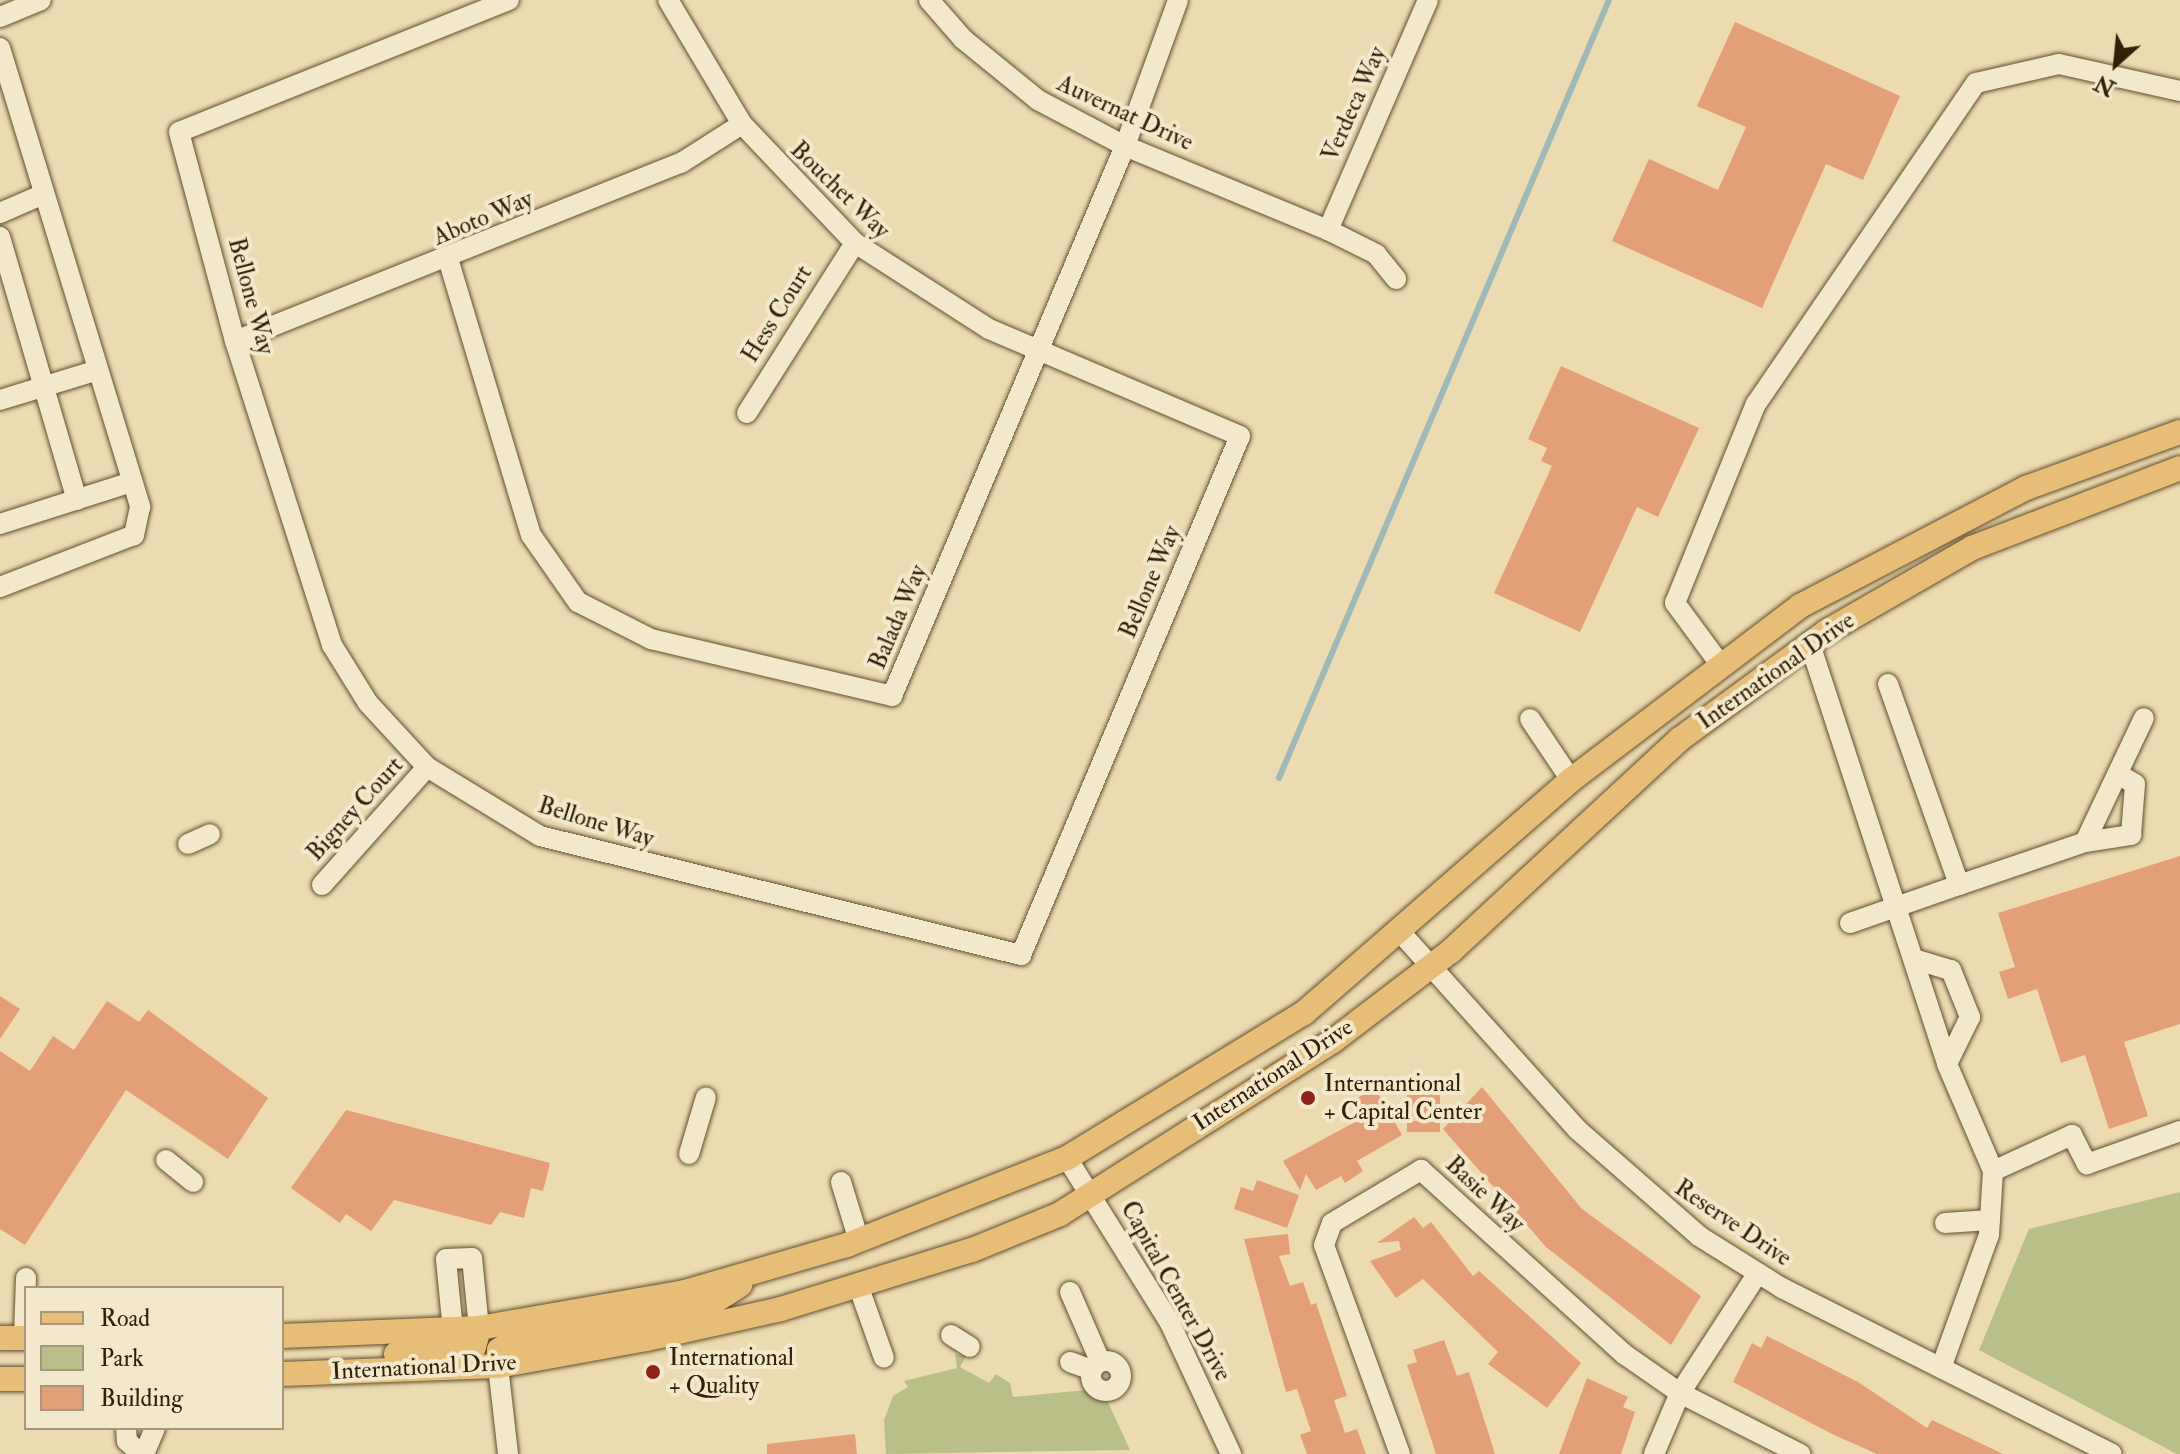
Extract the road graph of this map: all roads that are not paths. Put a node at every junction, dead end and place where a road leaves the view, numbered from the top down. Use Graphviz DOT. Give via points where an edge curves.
graph roads {
  1 [pos="41,0"];
  2 [pos="509,0"];
  3 [pos="668,0"];
  4 [pos="929,0"];
  5 [pos="1178,0"];
  6 [pos="1428,0"];
  7 [pos="0,17"];
  8 [pos="0,48"];
  9 [pos="2180,91"];
  10 [pos="742,124"];
  11 [pos="1125,146"];
  12 [pos="44,194"];
  13 [pos="0,213"];
  14 [pos="1328,230"];
  15 [pos="0,237"];
  16 [pos="855,243"];
  17 [pos="449,262"];
  18 [pos="1396,279"];
  19 [pos="235,341"];
  20 [pos="1038,352"];
  21 [pos="98,370"];
  22 [pos="44,387"];
  23 [pos="0,400"];
  24 [pos="747,413"];
  25 [pos="2180,432"];
  26 [pos="2180,468"];
  27 [pos="132,482"];
  28 [pos="77,500"];
  29 [pos="0,524"];
  30 [pos="0,587"];
  31 [pos="1810,644"];
  32 [pos="1720,664"];
  33 [pos="1888,684"];
  34 [pos="2144,718"];
  35 [pos="1530,719"];
  36 [pos="427,767"];
  37 [pos="2118,774"];
  38 [pos="1571,780"];
  39 [pos="210,834"];
  40 [pos="2085,842"];
  41 [pos="188,844"];
  42 [pos="322,885"];
  43 [pos="1959,885"];
  44 [pos="1898,906"];
  45 [pos="1850,923"];
  46 [pos="1402,934"];
  47 [pos="1914,959"];
  48 [pos="1429,964"];
  49 [pos="1947,1064"];
  50 [pos="706,1097"];
  51 [pos="2180,1131"];
  52 [pos="689,1154"];
  53 [pos="1067,1158"];
  54 [pos="166,1160"];
  55 [pos="1993,1171"];
  56 [pos="193,1182"];
  57 [pos="841,1182"];
  58 [pos="1090,1191"];
  59 [pos="1990,1220"];
  60 [pos="1945,1223"];
  61 [pos="859,1241"];
  62 [pos="767,1271"];
  63 [pos="1758,1273"];
  64 [pos="26,1278"];
  65 [pos="858,1285"];
  66 [pos="25,1286"];
  67 [pos="24,1291"];
  68 [pos="1070,1292"];
  69 [pos="479,1328"];
  70 [pos="453,1331"];
  71 [pos="951,1335"];
  72 [pos="284,1336"];
  73 [pos="17,1338"];
  74 [pos="970,1347"];
  75 [pos="884,1358"];
  76 [pos="1070,1362"];
  77 [pos="498,1366"];
  78 [pos="1941,1368"];
  79 [pos="284,1372"];
  80 [pos="284,1372"];
  81 [pos="0,1379"];
  82 [pos="24,1379"];
  83 [pos="1680,1393"];
  84 [pos="126,1430"];
  85 [pos="154,1430"];
  86 [pos="143,1454"];
  87 [pos="508,1454"];
  88 [pos="1231,1454"];
  89 [pos="1400,1454"];
  90 [pos="1654,1454"];
  91 [pos="1800,1454"];
  92 [pos="2112,1454"];
  1 -- 7 [label="street"];
  2 -- 19 [label="street, Bellone Way" via="179,132"];
  3 -- 10 [label="street, Bouchet Way"];
  4 -- 11 [label="street, Auvernat Drive" via="999,72"];
  5 -- 11 [label="street, Balada Way"];
  6 -- 14 [label="street, Verdeca Way"];
  8 -- 12 [label="street"];
  9 -- 32 [label="street" via="2059,64 1976,83 1756,404 1675,603"];
  10 -- 16 [label="street, Bouchet Way"];
  10 -- 17 [label="street, Aboto Way" via="681,163"];
  11 -- 14 [label="street, Auvernat Drive"];
  11 -- 20 [label="street, Balada Way"];
  12 -- 13 [label="street"];
  12 -- 21 [label="street"];
  14 -- 18 [label="street, Auvernat Drive" via="1376,254"];
  15 -- 22 [label="street"];
  16 -- 20 [label="street, Bouchet Way" via="938,301"];
  16 -- 24 [label="street, Hess Court"];
  17 -- 19 [label="street, Aboto Way"];
  17 -- 20 [label="street, Balada Way" via="531,535 578,602 640,636 892,696"];
  19 -- 36 [label="street, Bellone Way" via="332,645 368,703"];
  20 -- 36 [label="street, Bellone Way" via="1240,436 1021,955 584,851 497,816"];
  21 -- 22 [label="street"];
  21 -- 27 [label="street"];
  22 -- 23 [label="street"];
  22 -- 28 [label="street"];
  25 -- 32 [label="main road, International Drive" via="1955,521 1832,586"];
  26 -- 31 [label="main road, International Drive" via="1972,548"];
  27 -- 28 [label="street"];
  27 -- 30 [label="street" via="140,507 134,535"];
  28 -- 29 [label="street"];
  31 -- 44 [label="street"];
  31 -- 48 [label="main road, International Drive" via="1680,739"];
  32 -- 38 [label="main road, International Drive"];
  33 -- 43 [label="street"];
  34 -- 37 [label="street"];
  35 -- 38 [label="street"];
  36 -- 42 [label="street, Bigney Court"];
  37 -- 40 [label="street"];
  37 -- 40 [label="street" via="2135,784 2131,835"];
  38 -- 46 [label="main road, International Drive"];
  39 -- 41 [label="street"];
  40 -- 43 [label="street"];
  43 -- 44 [label="street"];
  44 -- 45 [label="street"];
  44 -- 47 [label="street"];
  46 -- 48 [label="street, Reserve Drive"];
  46 -- 53 [label="main road, International Drive" via="1304,1013"];
  47 -- 49 [label="street"];
  47 -- 49 [label="street" via="1951,970 1970,1017"];
  48 -- 58 [label="main road, International Drive" via="1333,1041"];
  48 -- 63 [label="street, Reserve Drive" via="1614,1166"];
  49 -- 55 [label="street"];
  50 -- 52 [label="street"];
  51 -- 55 [label="street" via="2087,1164 2072,1135"];
  53 -- 58 [label="street, Capital Center Drive"];
  53 -- 61 [label="main road, International Drive"];
  54 -- 56 [label="street"];
  55 -- 59 [label="street"];
  57 -- 61 [label="street"];
  58 -- 65 [label="main road, International Drive" via="1060,1214 987,1244"];
  58 -- 88 [label="street, Capital Center Drive" via="1170,1323"];
  59 -- 60 [label="street"];
  59 -- 78 [label="street"];
  61 -- 62 [label="main road, International Drive"];
  62 -- 69 [label="main road, International Drive" via="602,1310"];
  62 -- 77 [label="main road" via="699,1311 509,1344 499,1350"];
  63 -- 78 [label="street, Reserve Drive"];
  63 -- 83 [label="street"];
  64 -- 66 [label="street"];
  65 -- 75 [label="street"];
  65 -- 77 [label="main road, International Drive" via="766,1312"];
  67 -- 73 [label="street"];
  68 -- 76 [label="street" via="1096,1366"];
  69 -- 70 [label="main road, International Drive"];
  69 -- 70 [label="street" via="472,1258 446,1259"];
  69 -- 79 [label="main road" via="480,1342 468,1349"];
  70 -- 72 [label="main road, International Drive"];
  71 -- 74 [label="street"];
  77 -- 80 [label="main road, International Drive"];
  77 -- 87 [label="street"];
  78 -- 92 [label="street, Reserve Drive"];
  81 -- 82 [label="main road"];
  83 -- 89 [label="street, Basie Way" via="1562,1301 1421,1170 1332,1223 1324,1245"];
  83 -- 90 [label="street"];
  83 -- 91 [label="street, Basie Way"];
  84 -- 86 [label="street" via="127,1441"];
  85 -- 86 [label="street"];
}
